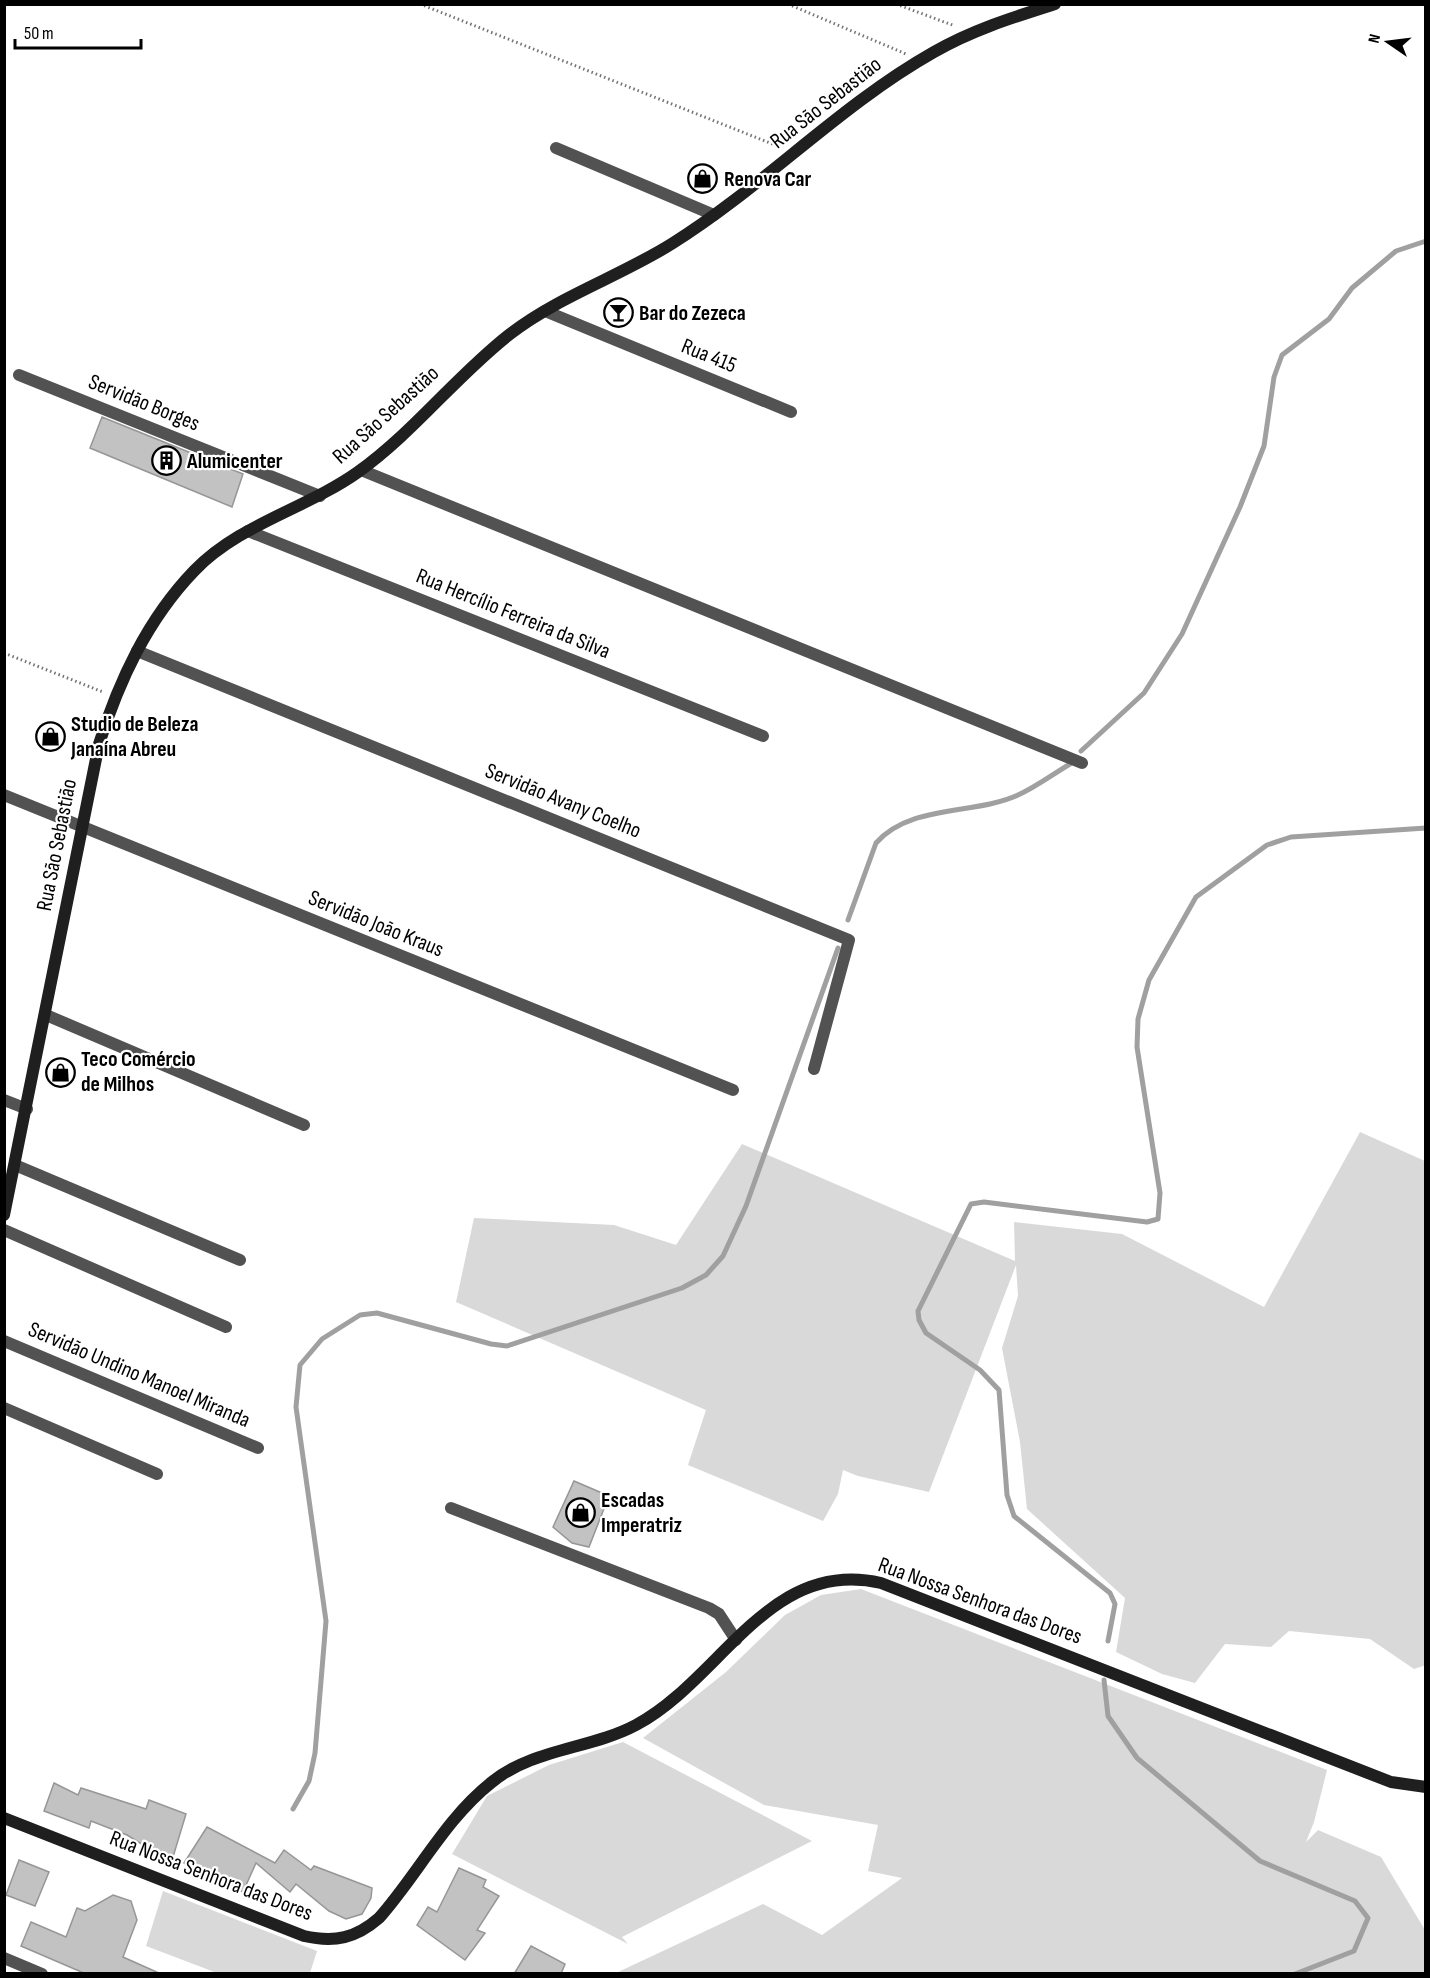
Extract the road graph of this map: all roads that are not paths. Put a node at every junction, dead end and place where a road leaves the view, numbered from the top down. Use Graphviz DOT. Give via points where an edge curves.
graph roads {
  1 [pos="1055,4"];
  2 [pos="556,148"];
  3 [pos="714,215"];
  4 [pos="545,311"];
  5 [pos="19,375"];
  6 [pos="791,412"];
  7 [pos="361,470"];
  8 [pos="320,496"];
  9 [pos="248,531"];
  10 [pos="137,651"];
  11 [pos="763,736"];
  12 [pos="1082,763"];
  13 [pos="4,795"];
  14 [pos="80,827"];
  15 [pos="45,1015"];
  16 [pos="814,1069"];
  17 [pos="733,1090"];
  18 [pos="4,1100"];
  19 [pos="27,1109"];
  20 [pos="304,1125"];
  21 [pos="15,1165"];
  22 [pos="4,1215"];
  23 [pos="4,1230"];
  24 [pos="240,1260"];
  25 [pos="226,1327"];
  26 [pos="4,1341"];
  27 [pos="4,1408"];
  28 [pos="258,1448"];
  29 [pos="157,1474"];
  30 [pos="451,1508"];
  31 [pos="736,1640"];
  32 [pos="1423,1790"];
  33 [pos="4,1818"];
  34 [pos="4,1958"];
  35 [pos="42,1974"];
  1 -- 3 [label="main road, Rua São Sebastião" via="974,33 918,61"];
  2 -- 3 [label="street"];
  3 -- 4 [label="main road, Rua São Sebastião" via="648,258"];
  4 -- 6 [label="street, Rua 415"];
  4 -- 7 [label="main road, Rua São Sebastião" via="480,358"];
  5 -- 8 [label="street, Servidão Borges"];
  7 -- 8 [label="main road, Rua São Sebastião"];
  7 -- 12 [label="street"];
  8 -- 9 [label="main road, Rua São Sebastião"];
  9 -- 10 [label="main road, Rua São Sebastião" via="196,569 177,590"];
  9 -- 11 [label="street, Rua Hercílio Ferreira da Silva"];
  10 -- 14 [label="main road, Rua São Sebastião" via="99,744"];
  10 -- 16 [label="street, Servidão Avany Coelho" via="849,940"];
  13 -- 14 [label="street, Servidão João Kraus"];
  14 -- 15 [label="main road, Rua São Sebastião"];
  14 -- 17 [label="street, Servidão João Kraus"];
  15 -- 19 [label="main road, Rua São Sebastião"];
  15 -- 20 [label="street"];
  18 -- 19 [label="street"];
  19 -- 21 [label="main road, Rua São Sebastião"];
  21 -- 22 [label="main road, Rua São Sebastião"];
  21 -- 24 [label="street"];
  23 -- 25 [label="street"];
  26 -- 28 [label="street, Servidão Undino Manoel Miranda"];
  27 -- 29 [label="street"];
  30 -- 31 [label="street" via="709,1608 719,1614"];
  31 -- 32 [label="main road, Rua Nossa Senhora das Dores" via="775,1605 805,1587 840,1578 867,1580 1391,1782"];
  31 -- 33 [label="main road, Rua Nossa Senhora das Dores" via="679,1695 637,1725 500,1776 453,1820 379,1918 358,1935 343,1939 304,1936"];
  34 -- 35 [label="street"];
}
